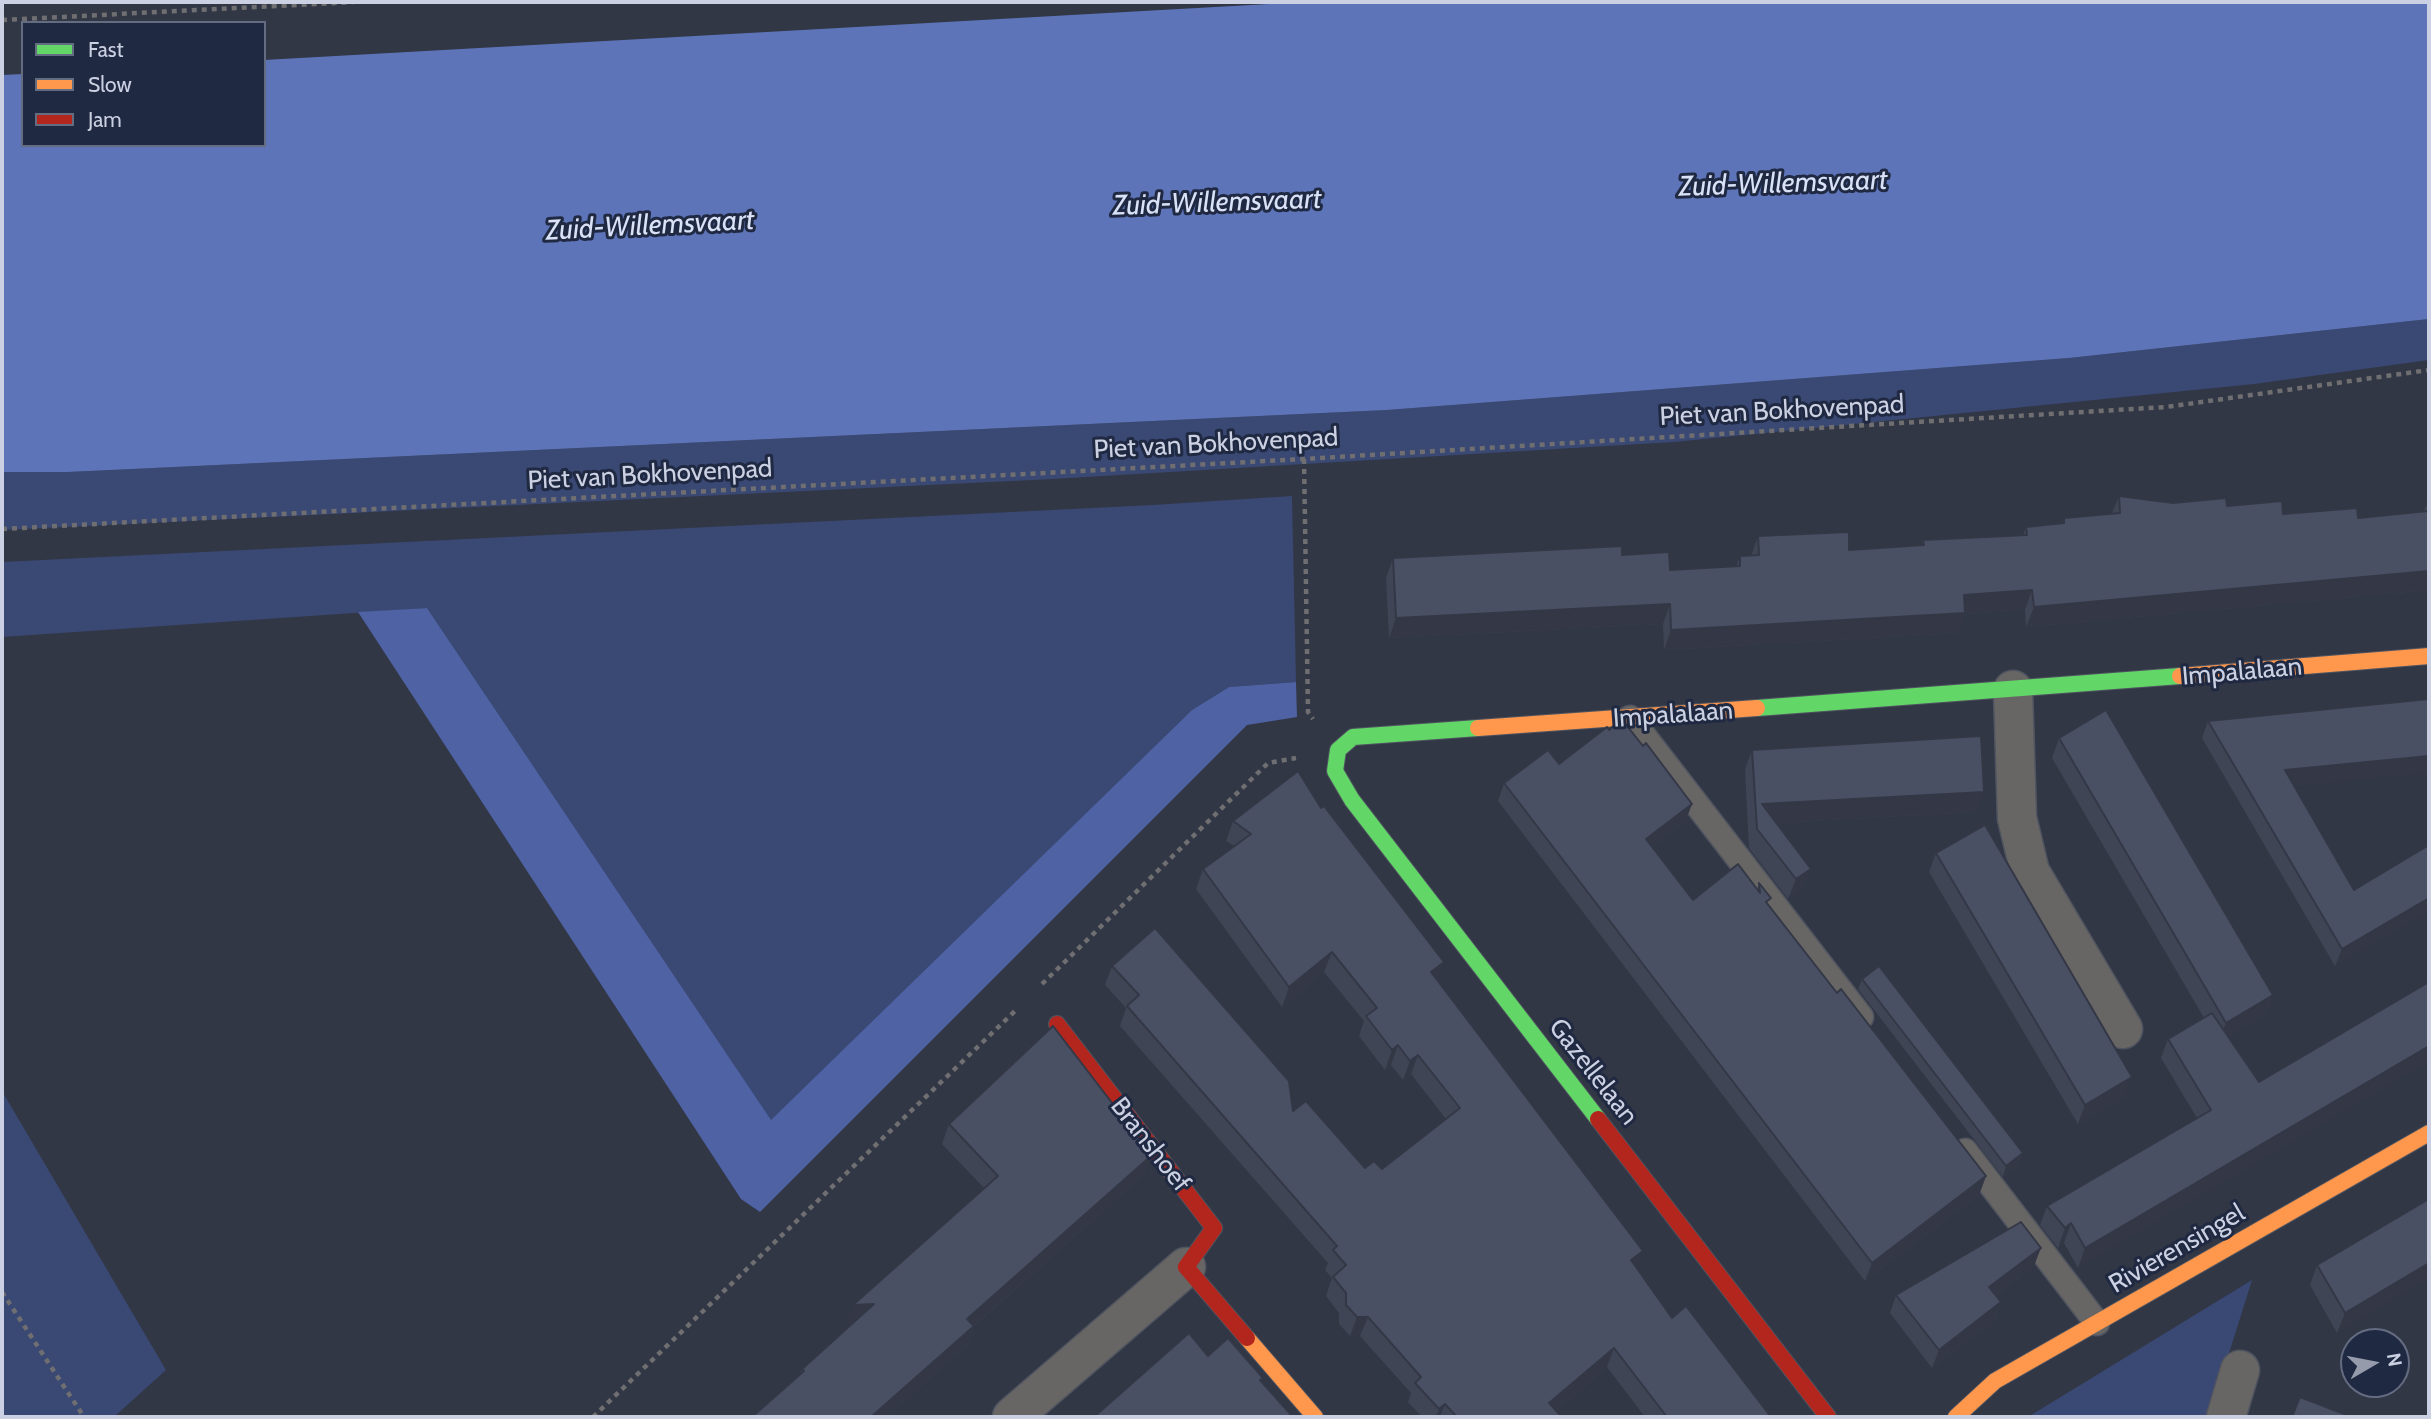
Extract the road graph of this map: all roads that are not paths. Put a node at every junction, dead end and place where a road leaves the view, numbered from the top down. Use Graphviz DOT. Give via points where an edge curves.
graph roads {
  1 [pos="2429,656"];
  2 [pos="2013,690"];
  3 [pos="1630,718"];
  4 [pos="1338,750"];
  5 [pos="1057,1024"];
  6 [pos="2123,1029"];
  7 [pos="1876,1037"];
  8 [pos="2429,1133"];
  9 [pos="1952,1136"];
  10 [pos="1186,1267"];
  11 [pos="2097,1323"];
  12 [pos="2239,1370"];
  13 [pos="1012,1417"];
  14 [pos="1315,1417"];
  15 [pos="1828,1417"];
  16 [pos="1956,1417"];
  17 [pos="2226,1417"];
  1 -- 2 [label="street, Impalalaan"];
  2 -- 3 [label="street, Impalalaan"];
  2 -- 6 [label="street" via="2017,818 2030,872"];
  3 -- 4 [label="street, Impalalaan" via="1353,737"];
  3 -- 7 [label="lane"];
  4 -- 15 [label="street, Gazellelaan" via="1335,771 1352,800"];
  5 -- 10 [label="street, Branshoef" via="1214,1228"];
  8 -- 11 [label="street, Rivierensingel"];
  9 -- 11 [label="lane"];
  10 -- 13 [label="street, Branshoef"];
  10 -- 14 [label="street"];
  11 -- 16 [label="street, Rivierensingel" via="1995,1381"];
  12 -- 17 [label="street"];
}
